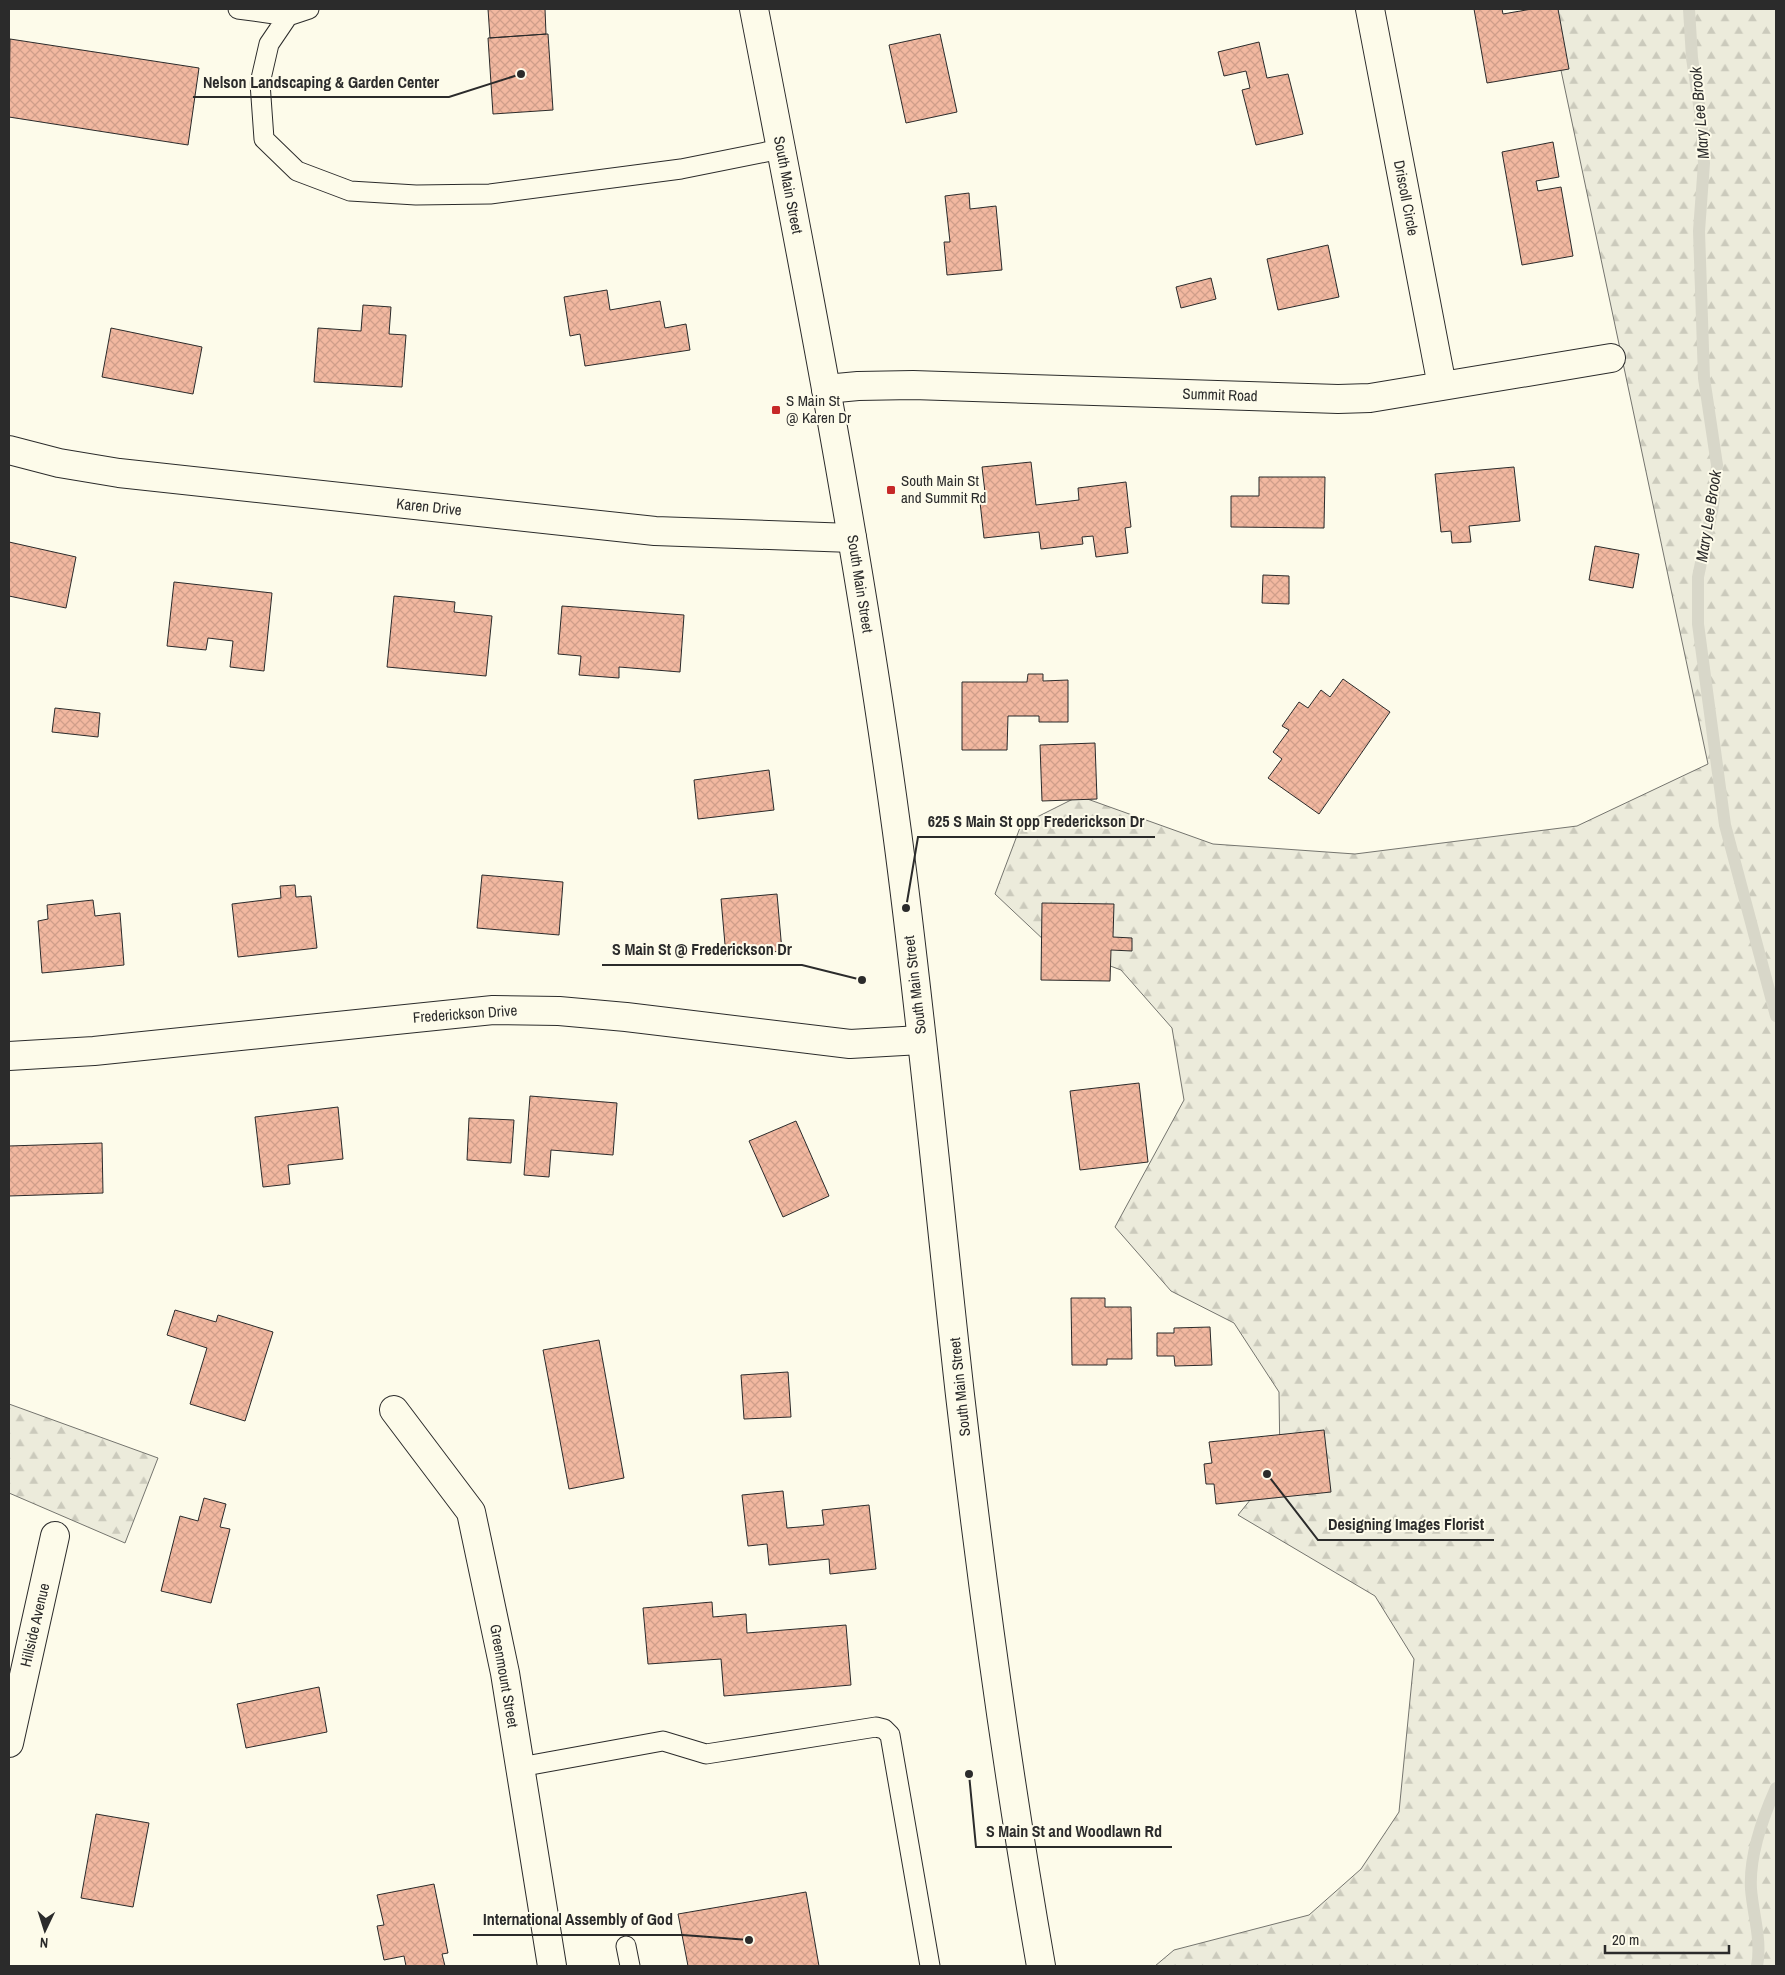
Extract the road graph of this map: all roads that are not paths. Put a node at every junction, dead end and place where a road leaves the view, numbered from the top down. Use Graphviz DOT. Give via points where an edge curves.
graph roads {
  1 [pos="238,9"];
  2 [pos="309,9"];
  3 [pos="754,9"];
  4 [pos="1370,9"];
  5 [pos="288,16"];
  6 [pos="781,149"];
  7 [pos="1611,358"];
  8 [pos="1442,386"];
  9 [pos="826,389"];
  10 [pos="9,450"];
  11 [pos="852,538"];
  12 [pos="921,1040"];
  13 [pos="9,1056"];
  14 [pos="394,1410"];
  15 [pos="55,1536"];
  16 [pos="9,1743"];
  17 [pos="520,1767"];
  18 [pos="626,1946"];
  19 [pos="552,1966"];
  20 [pos="630,1966"];
  21 [pos="930,1966"];
  22 [pos="1041,1966"];
  1 -- 5 [label="lane"];
  2 -- 5 [label="lane"];
  3 -- 6 [label="street, South Main Street"];
  4 -- 8 [label="street, Driscoll Circle"];
  5 -- 6 [label="lane" via="269,44 260,83 264,139 297,171 350,191 416,195 490,194 681,169"];
  6 -- 9 [label="street, South Main Street"];
  7 -- 8 [label="street, Summit Road"];
  8 -- 9 [label="street, Summit Road" via="1370,398 1338,399 913,385"];
  9 -- 11 [label="street, South Main Street"];
  10 -- 11 [label="street, Karen Drive" via="119,473 635,529"];
  11 -- 12 [label="street, South Main Street" via="897,834"];
  12 -- 13 [label="street, Frederickson Drive" via="850,1044 626,1017 493,1010 94,1051"];
  12 -- 22 [label="street, South Main Street" via="982,1576"];
  14 -- 17 [label="street, Greenmount Street" via="471,1512 505,1673"];
  15 -- 16 [label="street, Hillside Avenue"];
  17 -- 19 [label="street, Greenmount Street"];
  17 -- 21 [label="lane" via="663,1741 706,1754 876,1727 884,1729 890,1735"];
  18 -- 20 [label="lane"];
}
